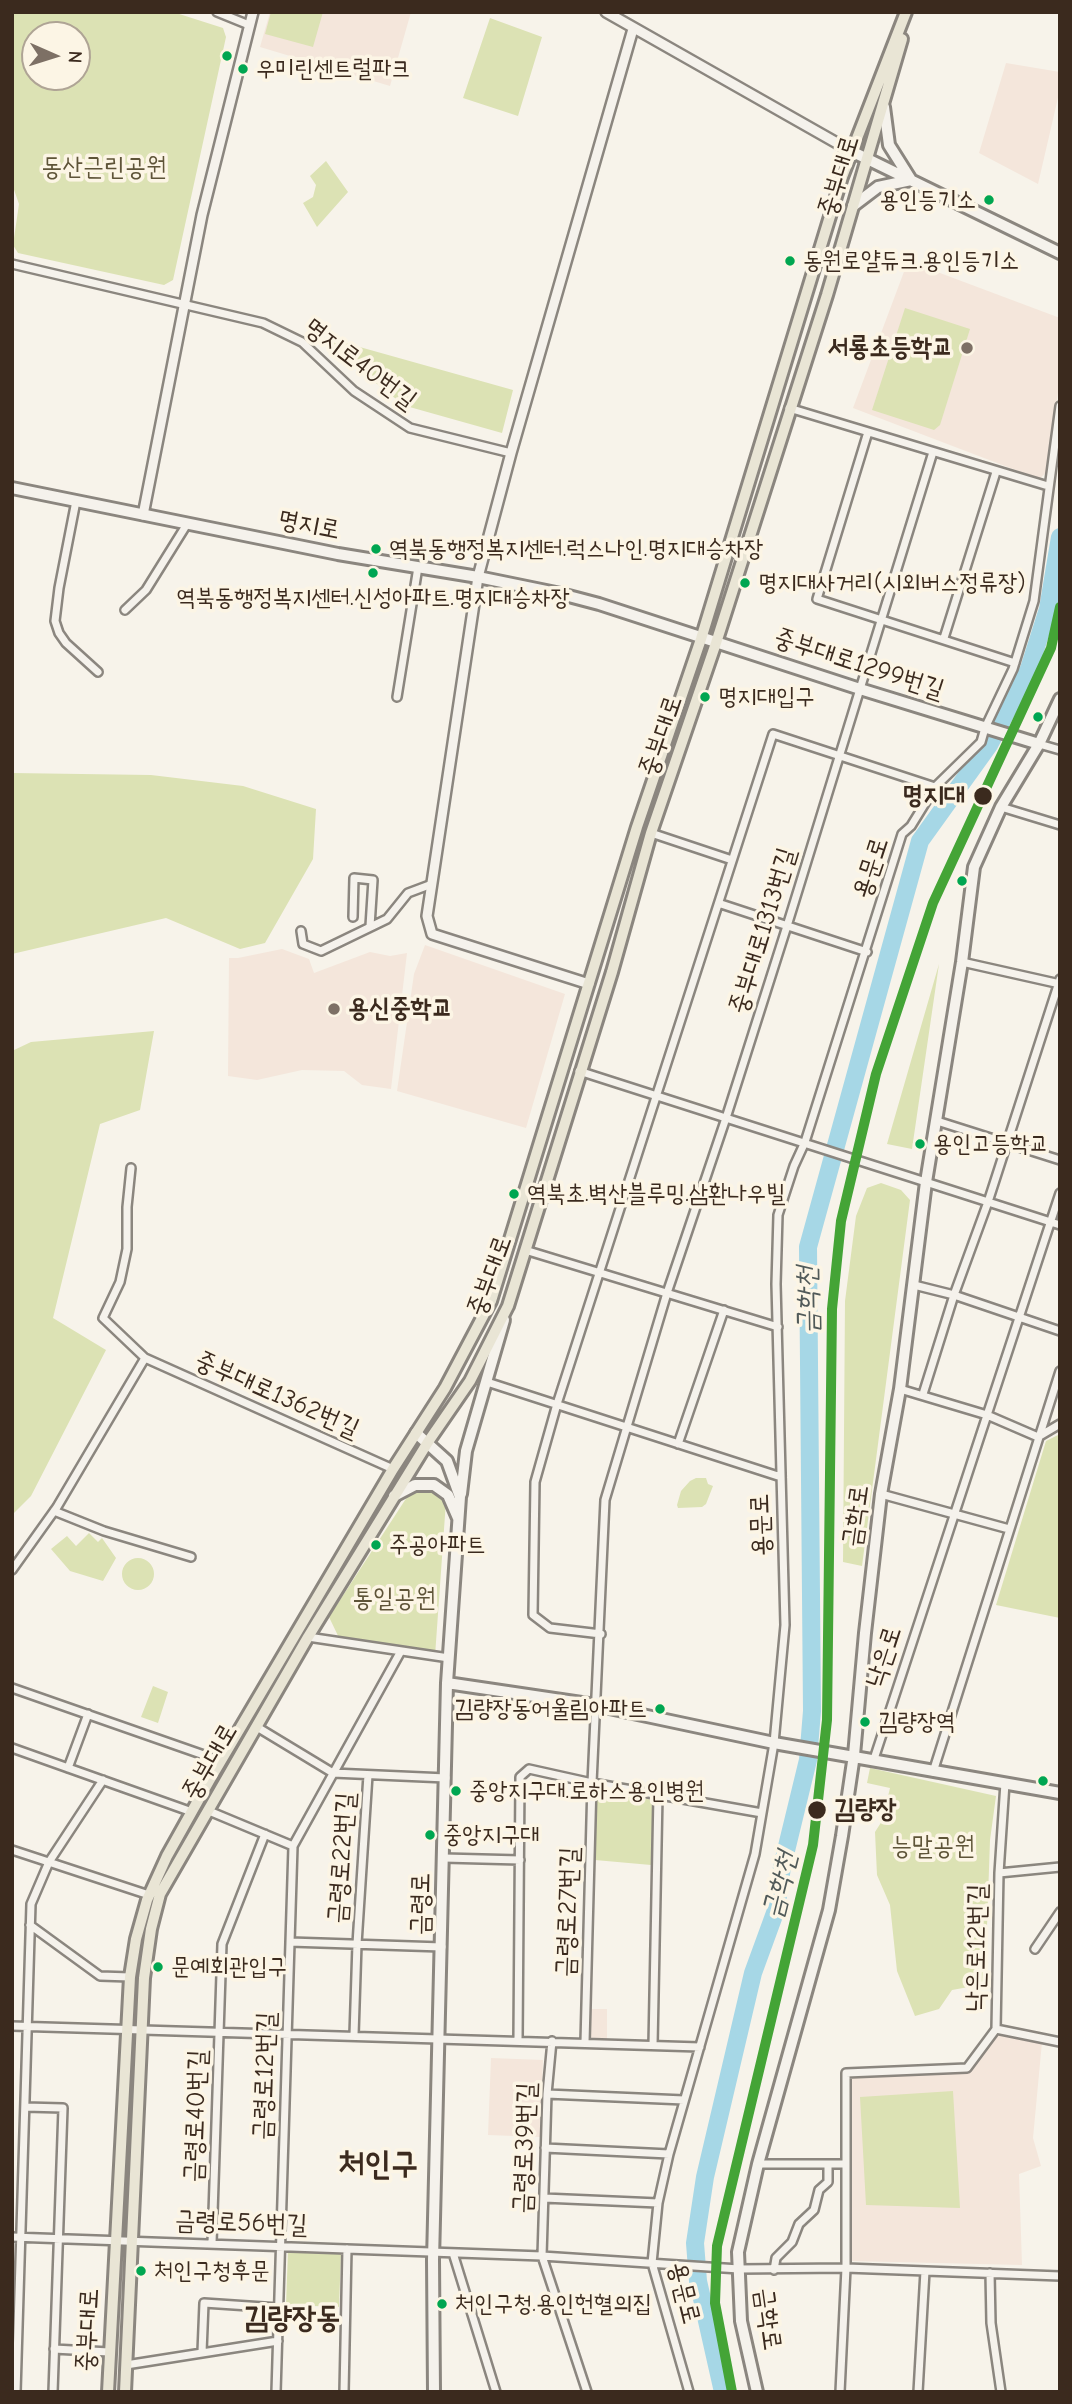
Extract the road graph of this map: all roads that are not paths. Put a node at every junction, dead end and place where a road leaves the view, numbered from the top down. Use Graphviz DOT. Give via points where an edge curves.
graph roads {
  1 [pos="217,12"];
  2 [pos="253,12"];
  3 [pos="606,12"];
  4 [pos="907,12"];
  5 [pos="249,25"];
  6 [pos="633,29"];
  7 [pos="884,107"];
  8 [pos="851,151"];
  9 [pos="867,159"];
  10 [pos="911,180"];
  11 [pos="853,206"];
  12 [pos="1060,253"];
  13 [pos="12,264"];
  14 [pos="184,305"];
  15 [pos="1060,406"];
  16 [pos="789,408"];
  17 [pos="868,432"];
  18 [pos="933,452"];
  19 [pos="511,453"];
  20 [pos="996,472"];
  21 [pos="1048,486"];
  22 [pos="12,488"];
  23 [pos="76,501"];
  24 [pos="143,514"];
  25 [pos="187,524"];
  26 [pos="418,567"];
  27 [pos="478,577"];
  28 [pos="125,610"];
  29 [pos="882,619"];
  30 [pos="943,638"];
  31 [pos="701,639"];
  32 [pos="716,643"];
  33 [pos="1015,663"];
  34 [pos="98,672"];
  35 [pos="860,689"];
  36 [pos="397,697"];
  37 [pos="1060,699"];
  38 [pos="987,728"];
  39 [pos="1039,744"];
  40 [pos="1060,750"];
  41 [pos="839,755"];
  42 [pos="935,787"];
  43 [pos="1001,807"];
  44 [pos="1060,825"];
  45 [pos="652,833"];
  46 [pos="732,860"];
  47 [pos="354,868"];
  48 [pos="354,878"];
  49 [pos="432,884"];
  50 [pos="721,904"];
  51 [pos="353,917"];
  52 [pos="370,926"];
  53 [pos="787,926"];
  54 [pos="301,931"];
  55 [pos="867,952"];
  56 [pos="962,962"];
  57 [pos="1059,982"];
  58 [pos="589,984"];
  59 [pos="579,1071"];
  60 [pos="658,1096"];
  61 [pos="726,1118"];
  62 [pos="937,1121"];
  63 [pos="805,1142"];
  64 [pos="1006,1143"];
  65 [pos="1060,1160"];
  66 [pos="131,1168"];
  67 [pos="926,1182"];
  68 [pos="1060,1193"];
  69 [pos="988,1202"];
  70 [pos="1051,1222"];
  71 [pos="1060,1225"];
  72 [pos="525,1250"];
  73 [pos="600,1273"];
  74 [pos="914,1285"];
  75 [pos="667,1293"];
  76 [pos="954,1295"];
  77 [pos="508,1307"];
  78 [pos="724,1310"];
  79 [pos="1020,1317"];
  80 [pos="778,1327"];
  81 [pos="1060,1331"];
  82 [pos="145,1358"];
  83 [pos="1060,1371"];
  84 [pos="487,1382"];
  85 [pos="900,1389"];
  86 [pos="923,1394"];
  87 [pos="557,1404"];
  88 [pos="987,1415"];
  89 [pos="1060,1424"];
  90 [pos="628,1428"];
  91 [pos="416,1433"];
  92 [pos="1038,1437"];
  93 [pos="428,1442"];
  94 [pos="678,1444"];
  95 [pos="393,1469"];
  96 [pos="781,1478"];
  97 [pos="881,1494"];
  98 [pos="394,1496"];
  99 [pos="460,1497"];
  100 [pos="54,1511"];
  101 [pos="955,1514"];
  102 [pos="459,1519"];
  103 [pos="1009,1529"];
  104 [pos="191,1557"];
  105 [pos="12,1570"];
  106 [pos="601,1634"];
  107 [pos="308,1637"];
  108 [pos="401,1651"];
  109 [pos="449,1658"];
  110 [pos="447,1683"];
  111 [pos="12,1688"];
  112 [pos="595,1704"];
  113 [pos="88,1714"];
  114 [pos="257,1727"];
  115 [pos="778,1743"];
  116 [pos="12,1748"];
  117 [pos="854,1755"];
  118 [pos="874,1759"];
  119 [pos="221,1761"];
  120 [pos="68,1768"];
  121 [pos="933,1772"];
  122 [pos="333,1773"];
  123 [pos="368,1775"];
  124 [pos="446,1778"];
  125 [pos="103,1780"];
  126 [pos="592,1783"];
  127 [pos="1005,1783"];
  128 [pos="1060,1793"];
  129 [pos="658,1794"];
  130 [pos="209,1811"];
  131 [pos="191,1812"];
  132 [pos="762,1813"];
  133 [pos="265,1834"];
  134 [pos="293,1846"];
  135 [pos="12,1850"];
  136 [pos="444,1858"];
  137 [pos="520,1860"];
  138 [pos="50,1862"];
  139 [pos="1060,1867"];
  140 [pos="999,1874"];
  141 [pos="149,1895"];
  142 [pos="1060,1912"];
  143 [pos="30,1925"];
  144 [pos="290,1942"];
  145 [pos="357,1944"];
  146 [pos="442,1947"];
  147 [pos="1035,1949"];
  148 [pos="130,1977"];
  149 [pos="12,2026"];
  150 [pos="27,2027"];
  151 [pos="126,2029"];
  152 [pos="141,2029"];
  153 [pos="996,2029"];
  154 [pos="219,2031"];
  155 [pos="288,2034"];
  156 [pos="354,2035"];
  157 [pos="440,2038"];
  158 [pos="519,2040"];
  159 [pos="552,2041"];
  160 [pos="585,2042"];
  161 [pos="1060,2042"];
  162 [pos="653,2045"];
  163 [pos="700,2047"];
  164 [pos="547,2094"];
  165 [pos="684,2100"];
  166 [pos="25,2107"];
  167 [pos="545,2148"];
  168 [pos="12,2151"];
  169 [pos="23,2152"];
  170 [pos="669,2154"];
  171 [pos="758,2164"];
  172 [pos="828,2164"];
  173 [pos="846,2164"];
  174 [pos="544,2198"];
  175 [pos="658,2203"];
  176 [pos="17,2237"];
  177 [pos="59,2238"];
  178 [pos="116,2240"];
  179 [pos="133,2240"];
  180 [pos="212,2243"];
  181 [pos="281,2246"];
  182 [pos="347,2249"];
  183 [pos="433,2252"];
  184 [pos="453,2253"];
  185 [pos="542,2256"];
  186 [pos="652,2263"];
  187 [pos="735,2268"];
  188 [pos="846,2268"];
  189 [pos="774,2270"];
  190 [pos="925,2271"];
  191 [pos="990,2273"];
  192 [pos="1060,2276"];
  193 [pos="279,2308"];
  194 [pos="278,2341"];
  195 [pos="54,2349"];
  196 [pos="109,2352"];
  197 [pos="202,2352"];
  198 [pos="126,2365"];
  199 [pos="16,2392"];
  200 [pos="53,2392"];
  201 [pos="108,2392"];
  202 [pos="125,2392"];
  203 [pos="276,2392"];
  204 [pos="344,2392"];
  205 [pos="434,2392"];
  206 [pos="496,2392"];
  207 [pos="587,2392"];
  208 [pos="690,2392"];
  209 [pos="757,2392"];
  210 [pos="840,2392"];
  211 [pos="918,2392"];
  212 [pos="1000,2392"];
  1 -- 5 [label="street"];
  2 -- 5 [label="street"];
  3 -- 6 [label="street"];
  4 -- 7 [label="main road, 중부대로"];
  4 -- 8 [label="main road, 중부대로"];
  5 -- 14 [label="street"];
  6 -- 8 [label="street"];
  6 -- 19 [label="street"];
  7 -- 9 [label="main road, 중부대로"];
  7 -- 10 [label="main road" via="890,145"];
  8 -- 9 [label="main road"];
  8 -- 31 [label="main road, 중부대로"];
  9 -- 10 [label="main road"];
  9 -- 11 [label="main road, 중부대로"];
  10 -- 11 [label="main road" via="878,187"];
  10 -- 12 [label="main road"];
  11 -- 16 [label="main road, 중부대로"];
  13 -- 14 [label="street, 명지로40번길"];
  14 -- 19 [label="street, 명지로40번길" via="263,323 302,342 354,391 411,428"];
  14 -- 24 [label="street"];
  15 -- 21 [label="street, 용문로"];
  16 -- 17 [label="street"];
  16 -- 32 [label="main road, 중부대로"];
  17 -- 18 [label="street"];
  17 -- 29 [label="street" via="817,599"];
  18 -- 20 [label="street"];
  18 -- 29 [label="street"];
  19 -- 27 [label="street"];
  20 -- 21 [label="street"];
  20 -- 30 [label="street"];
  21 -- 33 [label="street, 용문로" via="1034,601"];
  22 -- 23 [label="main road, 명지로"];
  23 -- 24 [label="main road, 명지로"];
  23 -- 34 [label="street" via="55,621 66,643"];
  24 -- 25 [label="main road, 명지로"];
  25 -- 26 [label="main road, 명지로"];
  25 -- 28 [label="street" via="146,590"];
  26 -- 27 [label="main road, 명지로"];
  26 -- 36 [label="street"];
  27 -- 31 [label="main road, 명지로" via="599,604"];
  27 -- 49 [label="street"];
  29 -- 30 [label="street"];
  29 -- 35 [label="street"];
  30 -- 33 [label="street"];
  31 -- 32 [label="main road, 명지로"];
  31 -- 58 [label="main road, 중부대로"];
  32 -- 35 [label="main road, 중부대로1299번길"];
  32 -- 45 [label="main road, 중부대로"];
  33 -- 38 [label="street, 용문로"];
  35 -- 38 [label="main road, 중부대로1299번길"];
  35 -- 41 [label="street"];
  37 -- 39 [label="main road, 금학로"];
  38 -- 39 [label="main road, 중부대로1299번길"];
  38 -- 42 [label="street, 용문로" via="981,742"];
  39 -- 40 [label="street"];
  39 -- 43 [label="main road, 금학로"];
  41 -- 42 [label="street, 중부대로1313번길"];
  41 -- 46 [label="street, 중부대로1313번길" via="773,734"];
  41 -- 53 [label="street, 중부대로1313번길"];
  42 -- 55 [label="street, 용문로" via="902,834"];
  43 -- 44 [label="street"];
  43 -- 56 [label="main road, 금학로" via="974,867"];
  45 -- 46 [label="street, 중부대로1313번길"];
  45 -- 59 [label="main road, 중부대로"];
  46 -- 50 [label="street, 중부대로1313번길"];
  47 -- 48 [label="street"];
  48 -- 51 [label="street"];
  48 -- 52 [label="street" via="373,880"];
  49 -- 52 [label="street" via="408,893 387,919"];
  49 -- 58 [label="street" via="427,916 432,934"];
  50 -- 53 [label="street"];
  50 -- 60 [label="street, 중부대로1313번길"];
  52 -- 54 [label="street" via="321,951 303,944"];
  53 -- 55 [label="street"];
  53 -- 61 [label="street, 중부대로1313번길"];
  55 -- 63 [label="street, 용문로"];
  56 -- 57 [label="street"];
  56 -- 62 [label="main road, 금학로"];
  57 -- 64 [label="street"];
  58 -- 91 [label="main road, 중부대로" via="491,1301"];
  59 -- 60 [label="street"];
  59 -- 72 [label="main road, 중부대로"];
  60 -- 61 [label="street"];
  60 -- 73 [label="street, 중부대로1313번길"];
  61 -- 63 [label="street"];
  61 -- 75 [label="street, 중부대로1313번길"];
  62 -- 64 [label="street"];
  62 -- 67 [label="main road, 금학로"];
  63 -- 67 [label="street"];
  63 -- 80 [label="street, 용문로" via="778,1215"];
  64 -- 65 [label="street"];
  64 -- 69 [label="street"];
  66 -- 82 [label="street, 중부대로1362번길" via="127,1249 120,1282 103,1318"];
  67 -- 69 [label="street"];
  67 -- 74 [label="main road, 금학로"];
  68 -- 70 [label="street, 낙은로"];
  69 -- 70 [label="street"];
  69 -- 76 [label="street"];
  70 -- 71 [label="street"];
  70 -- 79 [label="street, 낙은로"];
  72 -- 73 [label="street"];
  72 -- 77 [label="main road, 중부대로"];
  73 -- 75 [label="street"];
  73 -- 87 [label="street, 중부대로1313번길"];
  74 -- 76 [label="street"];
  74 -- 85 [label="main road, 금학로"];
  75 -- 78 [label="street"];
  75 -- 90 [label="street, 중부대로1313번길"];
  76 -- 79 [label="street"];
  76 -- 86 [label="street"];
  77 -- 84 [label="main road"];
  77 -- 93 [label="main road, 중부대로" via="470,1381"];
  78 -- 80 [label="street"];
  78 -- 94 [label="street"];
  79 -- 81 [label="street"];
  79 -- 88 [label="street, 낙은로"];
  80 -- 96 [label="street, 용문로"];
  82 -- 95 [label="street, 중부대로1362번길"];
  82 -- 100 [label="street"];
  83 -- 92 [label="street"];
  84 -- 87 [label="street"];
  84 -- 99 [label="main road" via="466,1451"];
  85 -- 86 [label="street"];
  85 -- 97 [label="main road, 금학로"];
  86 -- 88 [label="street"];
  87 -- 90 [label="street"];
  87 -- 106 [label="street, 중부대로1313번길" via="535,1482 533,1615 550,1628"];
  88 -- 92 [label="street"];
  88 -- 101 [label="street, 낙은로"];
  89 -- 92 [label="street"];
  90 -- 94 [label="street"];
  90 -- 106 [label="street, 중부대로1313번길" via="605,1500"];
  91 -- 93 [label="main road, 금령로"];
  91 -- 95 [label="main road, 중부대로"];
  92 -- 103 [label="street"];
  93 -- 98 [label="main road, 중부대로"];
  93 -- 99 [label="main road, 금령로" via="447,1461"];
  94 -- 96 [label="street"];
  95 -- 119 [label="main road, 중부대로"];
  96 -- 115 [label="street, 용문로" via="785,1625"];
  97 -- 101 [label="street"];
  97 -- 117 [label="main road, 금학로"];
  98 -- 102 [label="main road" via="415,1485 434,1485 449,1495"];
  98 -- 107 [label="main road, 중부대로"];
  99 -- 102 [label="main road, 금령로"];
  100 -- 104 [label="street"];
  100 -- 105 [label="street"];
  101 -- 103 [label="street"];
  101 -- 118 [label="street, 낙은로"];
  102 -- 109 [label="main road, 금령로"];
  103 -- 121 [label="street"];
  106 -- 112 [label="street, 중부대로1313번길"];
  107 -- 108 [label="street"];
  107 -- 114 [label="main road, 중부대로"];
  108 -- 109 [label="street"];
  108 -- 122 [label="street, 금령로12번길"];
  109 -- 110 [label="main road, 금령로"];
  110 -- 112 [label="main road"];
  110 -- 124 [label="main road, 금령로"];
  111 -- 113 [label="street"];
  112 -- 115 [label="main road"];
  112 -- 126 [label="street, 중부대로1313번길"];
  113 -- 119 [label="street"];
  113 -- 120 [label="street"];
  114 -- 122 [label="street"];
  114 -- 130 [label="main road, 중부대로"];
  115 -- 117 [label="main road"];
  115 -- 132 [label="street, 용문로"];
  116 -- 120 [label="street"];
  117 -- 118 [label="main road"];
  117 -- 171 [label="main road, 금학로" via="829,1910"];
  118 -- 121 [label="main road"];
  119 -- 131 [label="main road, 중부대로"];
  120 -- 125 [label="street"];
  121 -- 127 [label="main road"];
  122 -- 123 [label="street, 금령로22번길"];
  122 -- 134 [label="street, 금령로12번길"];
  123 -- 124 [label="street, 금령로22번길"];
  123 -- 145 [label="street, 금령로22번길"];
  124 -- 136 [label="main road, 금령로"];
  125 -- 131 [label="street"];
  125 -- 138 [label="street"];
  126 -- 129 [label="street, 금령로27번길"];
  126 -- 137 [label="street, 금령로27번길" via="529,1769 520,1777"];
  126 -- 160 [label="street, 금령로27번길"];
  127 -- 128 [label="main road"];
  127 -- 140 [label="street, 낙은로12번길"];
  129 -- 132 [label="street, 금령로27번길"];
  129 -- 162 [label="street"];
  130 -- 133 [label="street"];
  130 -- 152 [label="main road, 중부대로" via="160,1894 151,1929"];
  131 -- 141 [label="main road, 중부대로"];
  132 -- 163 [label="street, 용문로" via="755,1854"];
  133 -- 134 [label="street"];
  133 -- 154 [label="street, 금령로40번길" via="222,1944"];
  134 -- 144 [label="street, 금령로12번길"];
  135 -- 138 [label="street"];
  136 -- 137 [label="street, 금령로27번길"];
  136 -- 146 [label="main road, 금령로"];
  137 -- 158 [label="street, 금령로27번길"];
  138 -- 141 [label="street"];
  138 -- 143 [label="street" via="31,1904"];
  139 -- 140 [label="street"];
  140 -- 153 [label="street, 낙은로12번길"];
  141 -- 148 [label="main road, 중부대로"];
  142 -- 147 [label="street"];
  143 -- 148 [label="street" via="100,1976"];
  143 -- 150 [label="street"];
  144 -- 145 [label="street"];
  144 -- 155 [label="street, 금령로12번길"];
  145 -- 146 [label="street"];
  145 -- 156 [label="street, 금령로22번길"];
  146 -- 157 [label="main road, 금령로"];
  148 -- 151 [label="main road, 중부대로"];
  149 -- 150 [label="street, 금령로40번길"];
  150 -- 151 [label="street, 금령로40번길"];
  150 -- 166 [label="street"];
  151 -- 152 [label="street, 금령로40번길"];
  151 -- 178 [label="main road, 중부대로"];
  152 -- 154 [label="street, 금령로40번길"];
  152 -- 179 [label="main road, 중부대로"];
  153 -- 161 [label="street"];
  153 -- 173 [label="street" via="967,2068 846,2073"];
  154 -- 155 [label="street, 금령로40번길"];
  154 -- 180 [label="street, 금령로40번길"];
  155 -- 156 [label="street, 금령로40번길"];
  155 -- 181 [label="street, 금령로12번길"];
  156 -- 157 [label="street, 금령로40번길"];
  157 -- 158 [label="street"];
  157 -- 183 [label="main road, 금령로"];
  158 -- 159 [label="street"];
  159 -- 160 [label="street"];
  159 -- 164 [label="street, 금령로39번길"];
  160 -- 162 [label="street"];
  162 -- 163 [label="street"];
  163 -- 165 [label="street, 용문로"];
  164 -- 165 [label="street"];
  164 -- 167 [label="street, 금령로39번길"];
  165 -- 170 [label="street, 용문로"];
  166 -- 169 [label="street"];
  166 -- 177 [label="street" via="63,2108"];
  167 -- 170 [label="street"];
  167 -- 174 [label="street, 금령로39번길"];
  168 -- 169 [label="street"];
  169 -- 176 [label="street"];
  170 -- 175 [label="street, 용문로"];
  171 -- 172 [label="street"];
  171 -- 187 [label="main road, 금학로"];
  172 -- 173 [label="street"];
  172 -- 189 [label="street" via="828,2182 819,2190 814,2210 776,2258"];
  173 -- 188 [label="street"];
  174 -- 175 [label="street"];
  174 -- 185 [label="street, 금령로39번길"];
  175 -- 186 [label="street, 용문로"];
  176 -- 177 [label="street, 금령로56번길"];
  176 -- 199 [label="street"];
  177 -- 178 [label="street, 금령로56번길"];
  177 -- 195 [label="street"];
  178 -- 179 [label="street, 금령로56번길"];
  178 -- 196 [label="main road, 중부대로"];
  179 -- 180 [label="street, 금령로56번길"];
  179 -- 198 [label="main road, 중부대로"];
  180 -- 181 [label="street, 금령로56번길"];
  181 -- 182 [label="street, 금령로56번길"];
  181 -- 193 [label="street, 금령로12번길"];
  182 -- 183 [label="street, 금령로56번길"];
  182 -- 204 [label="street"];
  183 -- 184 [label="street, 금령로56번길"];
  183 -- 205 [label="main road, 금령로"];
  184 -- 185 [label="street, 금령로56번길"];
  184 -- 206 [label="street"];
  185 -- 186 [label="street, 금령로56번길"];
  185 -- 207 [label="street"];
  186 -- 187 [label="street, 금령로56번길"];
  186 -- 208 [label="street, 용문로"];
  187 -- 189 [label="street, 금령로56번길"];
  187 -- 209 [label="main road, 금학로"];
  188 -- 189 [label="street, 금령로56번길"];
  188 -- 190 [label="street, 금령로56번길"];
  188 -- 210 [label="street"];
  190 -- 191 [label="street, 금령로56번길"];
  190 -- 211 [label="street"];
  191 -- 192 [label="street, 금령로56번길"];
  191 -- 212 [label="street"];
  193 -- 194 [label="street, 금령로12번길"];
  193 -- 197 [label="street" via="204,2303"];
  194 -- 197 [label="street"];
  194 -- 203 [label="street, 금령로12번길"];
  195 -- 196 [label="street"];
  195 -- 200 [label="street"];
  196 -- 201 [label="main road, 중부대로"];
  197 -- 198 [label="street"];
  198 -- 202 [label="main road, 중부대로"];
}
